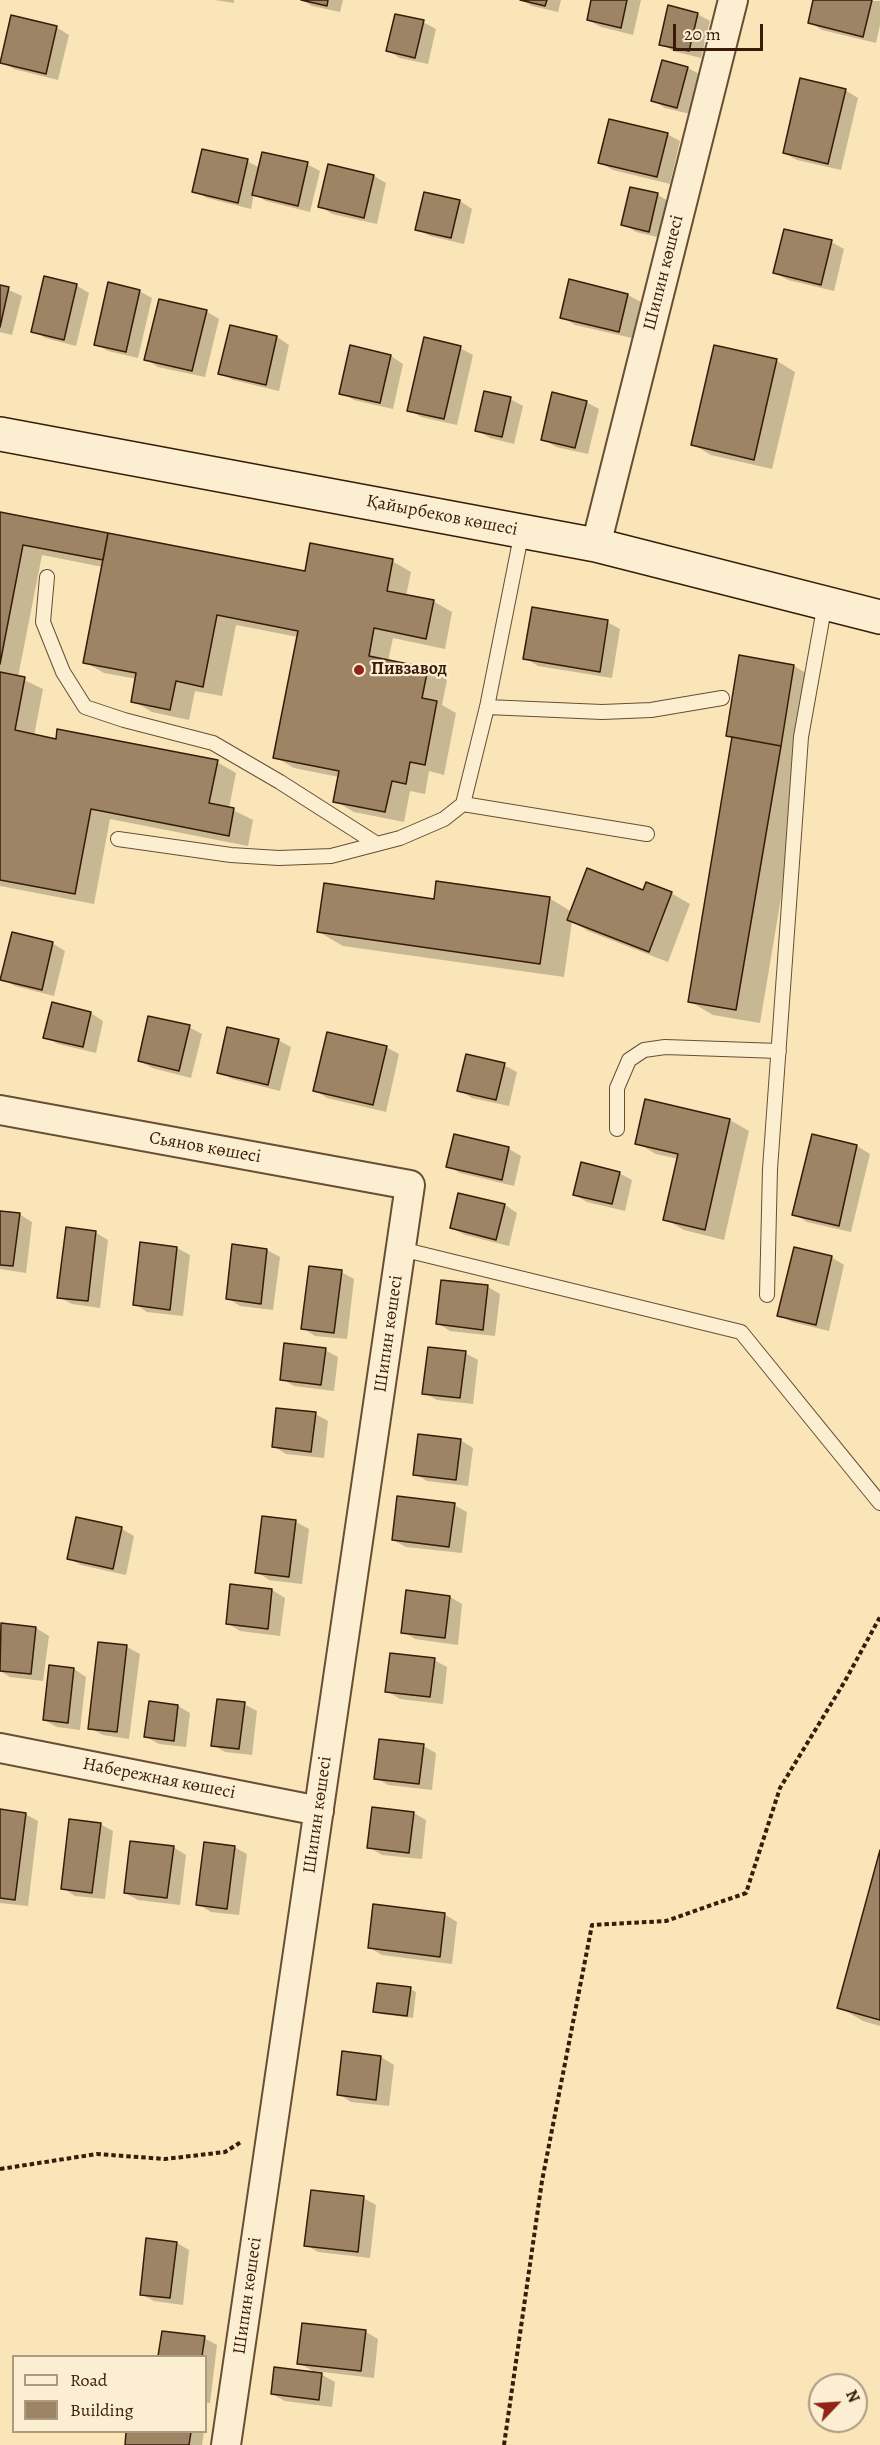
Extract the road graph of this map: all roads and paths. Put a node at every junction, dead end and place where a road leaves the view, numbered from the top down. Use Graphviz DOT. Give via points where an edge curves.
graph roads {
  1 [pos="733,0"];
  2 [pos="0,434"];
  3 [pos="522,531"];
  4 [pos="596,545"];
  5 [pos="47,577"];
  6 [pos="825,603"];
  7 [pos="880,617"];
  8 [pos="722,698"];
  9 [pos="487,707"];
  10 [pos="463,804"];
  11 [pos="647,834"];
  12 [pos="118,839"];
  13 [pos="377,844"];
  14 [pos="779,1051"];
  15 [pos="0,1110"];
  16 [pos="616,1128"];
  17 [pos="410,1185"];
  18 [pos="401,1249"];
  19 [pos="766,1295"];
  20 [pos="880,1503"];
  21 [pos="880,1617"];
  22 [pos="0,1748"];
  23 [pos="319,1811"];
  24 [pos="273,2122"];
  25 [pos="0,2169"];
  26 [pos="226,2445"];
  27 [pos="504,2445"];
  1 -- 4 [label="street, Шипин көшесі"];
  2 -- 3 [label="main road, Қайырбеков көшесі"];
  3 -- 4 [label="main road, Қайырбеков көшесі"];
  3 -- 9 [label="lane"];
  4 -- 6 [label="main road, Қайырбеков көшесі"];
  5 -- 13 [label="lane" via="43,622 63,672 85,707 213,743"];
  6 -- 7 [label="main road, Қайырбеков көшесі"];
  6 -- 14 [label="lane" via="801,737"];
  8 -- 9 [label="lane" via="651,710 602,712"];
  9 -- 10 [label="lane"];
  10 -- 11 [label="lane"];
  10 -- 13 [label="lane" via="444,819"];
  12 -- 13 [label="lane" via="279,858 331,856"];
  14 -- 16 [label="lane" via="665,1047 644,1050 629,1059 617,1088"];
  14 -- 19 [label="lane"];
  15 -- 17 [label="street, Сьянов көшесі"];
  17 -- 18 [label="street, Шипин көшесі"];
  18 -- 20 [label="lane" via="741,1332"];
  18 -- 23 [label="street, Шипин көшесі"];
  21 -- 27 [label="path" via="780,1788 746,1893 666,1921 592,1924 542,2181"];
  22 -- 23 [label="street, Набережная көшесі"];
  23 -- 24 [label="street, Шипин көшесі"];
  24 -- 25 [label="path" via="225,2152 165,2159 97,2154"];
  24 -- 26 [label="street, Шипин көшесі"];
}
